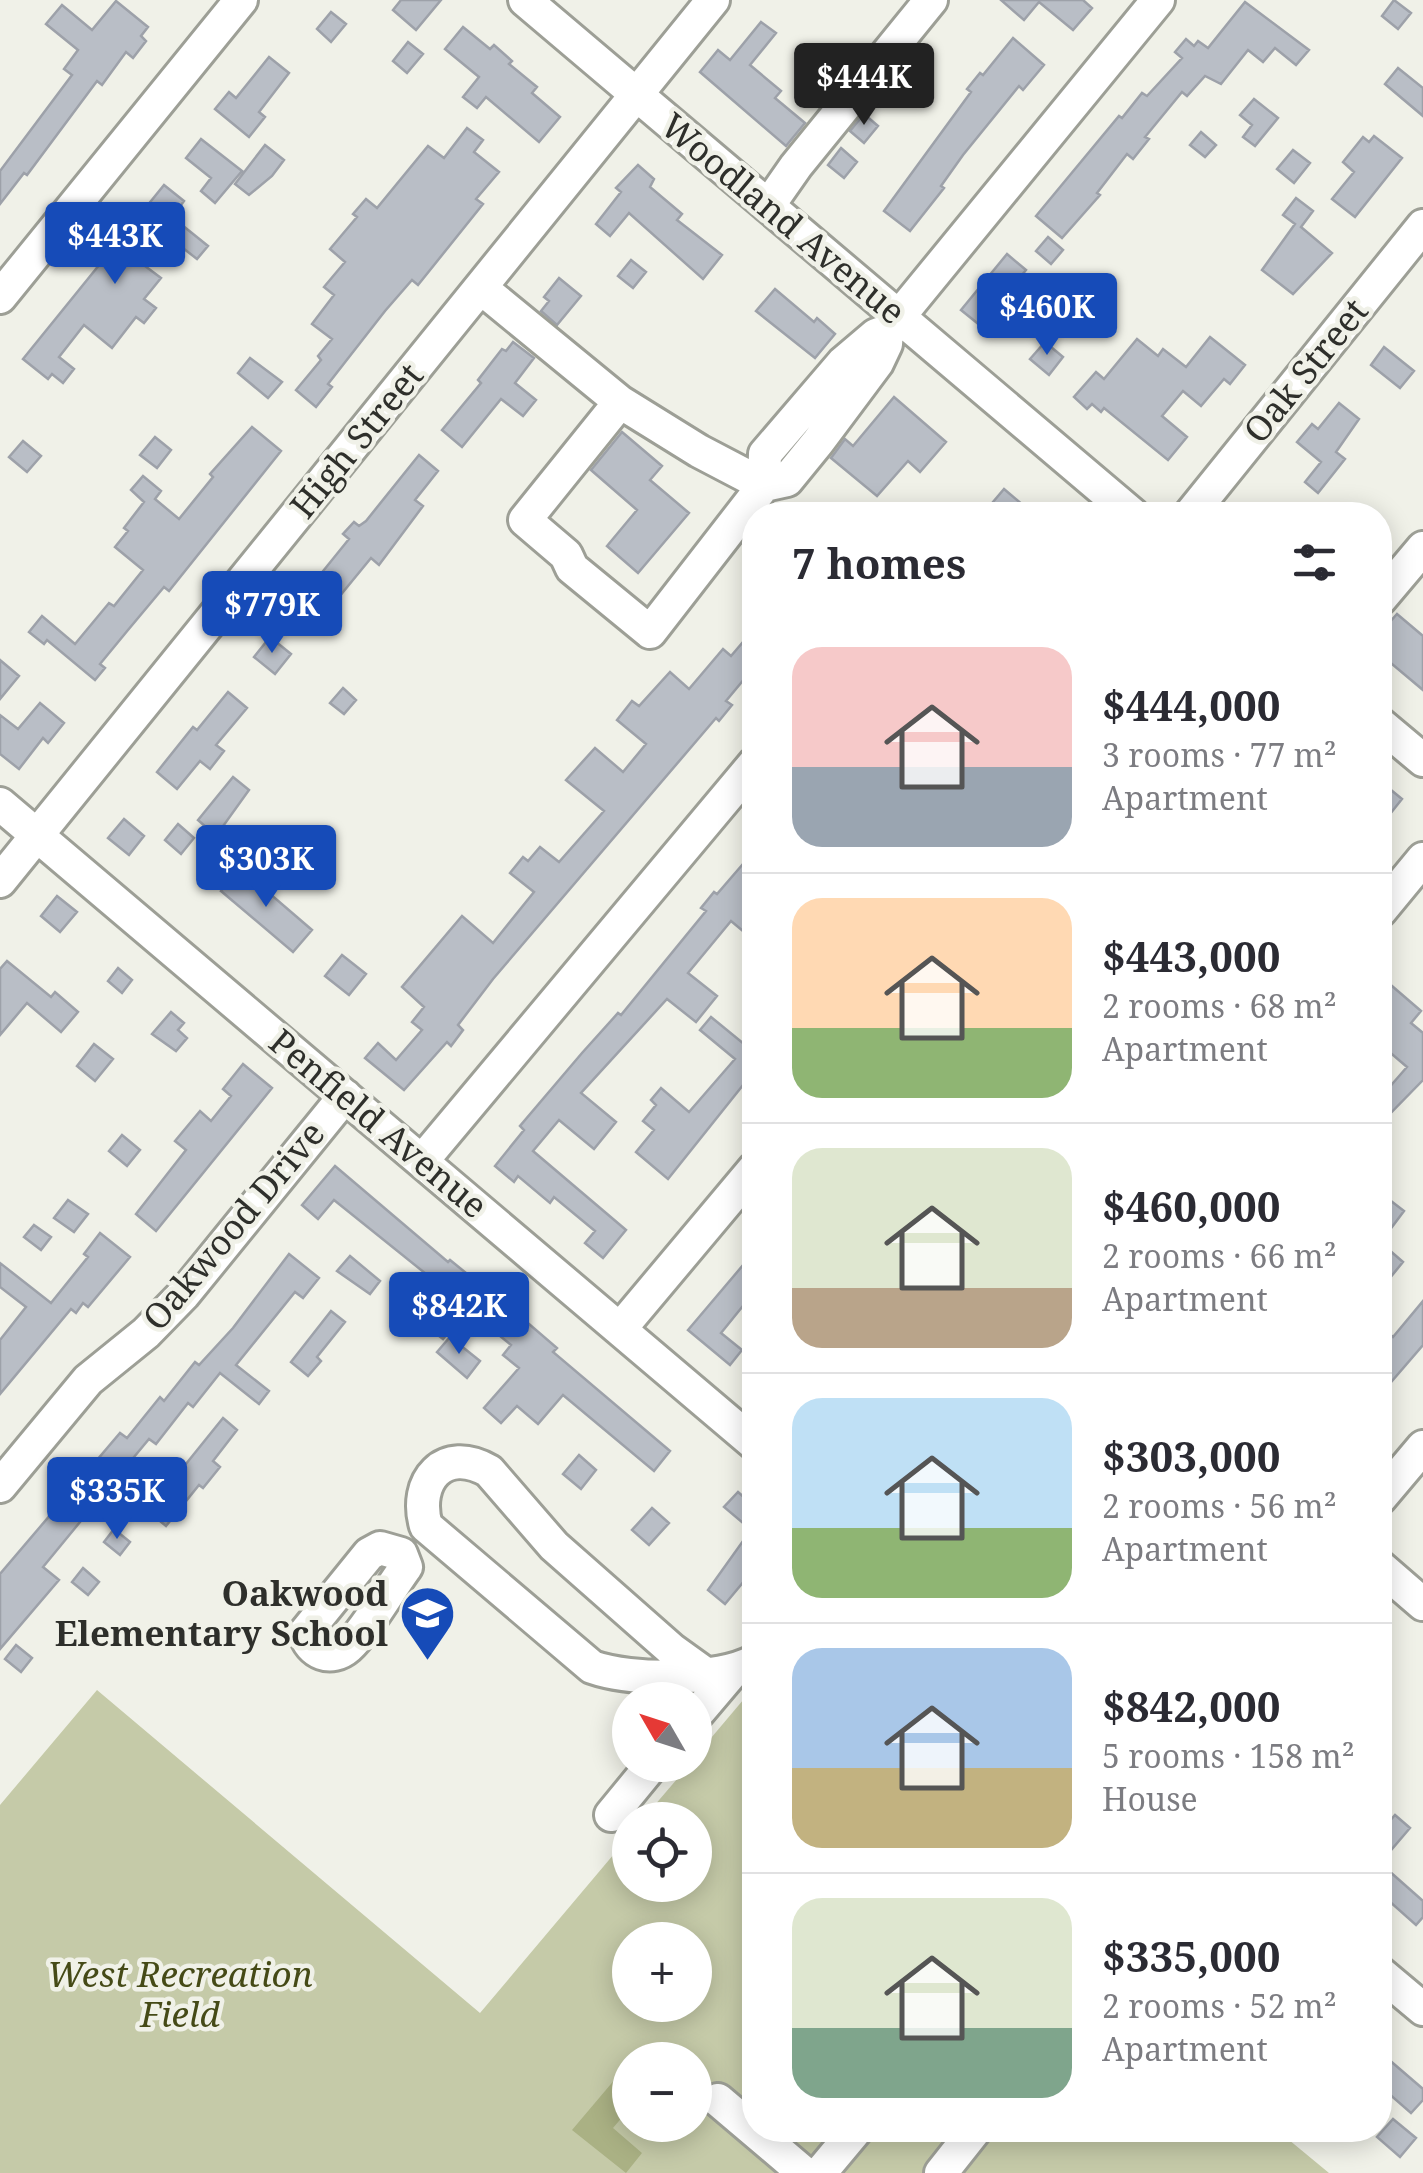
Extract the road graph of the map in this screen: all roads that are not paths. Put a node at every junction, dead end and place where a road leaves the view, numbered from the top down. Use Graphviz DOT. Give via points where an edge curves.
graph roads {
  1 [pos="241,0"];
  2 [pos="525,0"];
  3 [pos="713,0"];
  4 [pos="931,0"];
  5 [pos="1158,0"];
  6 [pos="637,95"];
  7 [pos="768,206"];
  8 [pos="1423,226"];
  9 [pos="480,288"];
  10 [pos="0,297"];
  11 [pos="893,324"];
  12 [pos="620,402"];
  13 [pos="764,485"];
  14 [pos="751,502"];
  15 [pos="1117,502"];
  16 [pos="1200,502"];
  17 [pos="742,513"];
  18 [pos="1423,548"];
  19 [pos="1392,585"];
  20 [pos="1392,734"];
  21 [pos="1423,760"];
  22 [pos="742,779"];
  23 [pos="0,804"];
  24 [pos="37,835"];
  25 [pos="1423,859"];
  26 [pos="0,881"];
  27 [pos="1392,896"];
  28 [pos="345,1096"];
  29 [pos="422,1161"];
  30 [pos="742,1184"];
  31 [pos="620,1329"];
  32 [pos="742,1433"];
  33 [pos="1423,1446"];
  34 [pos="1392,1483"];
  35 [pos="0,1486"];
  36 [pos="426,1526"];
  37 [pos="401,1554"];
  38 [pos="1392,1577"];
  39 [pos="1423,1604"];
  40 [pos="731,1668"];
  41 [pos="712,1693"];
  42 [pos="638,1782"];
  43 [pos="611,1814"];
  44 [pos="1392,1983"];
  45 [pos="1423,2009"];
  46 [pos="718,2100"];
  47 [pos="742,2120"];
  48 [pos="767,2142"];
  49 [pos="846,2142"];
  50 [pos="966,2142"];
  51 [pos="804,2173"];
  52 [pos="820,2173"];
  53 [pos="941,2173"];
  1 -- 10 [label="street"];
  2 -- 6 [label="street, Woodland Avenue"];
  3 -- 6 [label="street, High Street"];
  4 -- 7 [label="street"];
  5 -- 11 [label="street"];
  6 -- 7 [label="street, Woodland Avenue"];
  6 -- 9 [label="street, High Street"];
  7 -- 11 [label="street, Woodland Avenue"];
  8 -- 16 [label="street, Oak Street"];
  9 -- 12 [label="street"];
  9 -- 24 [label="street, High Street"];
  11 -- 13 [label="street" via="843,364 765,454"];
  11 -- 15 [label="street, Woodland Avenue"];
  12 -- 13 [label="street"];
  12 -- 17 [label="street" via="525,520 566,554 572,568 650,632"];
  13 -- 14 [label="street"];
  18 -- 19 [label="street"];
  20 -- 21 [label="street"];
  22 -- 29 [label="street"];
  23 -- 24 [label="street, Penfield Avenue"];
  24 -- 26 [label="street, High Street"];
  24 -- 28 [label="street, Penfield Avenue"];
  25 -- 27 [label="street"];
  28 -- 29 [label="street, Penfield Avenue"];
  28 -- 35 [label="street, Oakwood Drive" via="184,1294 88,1380"];
  29 -- 31 [label="street, Penfield Avenue"];
  30 -- 31 [label="street"];
  31 -- 32 [label="street, Penfield Avenue"];
  33 -- 34 [label="street"];
  36 -- 37 [label="street"];
  36 -- 40 [label="street" via="592,1667 676,1676"];
  36 -- 40 [label="street" via="422,1502 432,1475 458,1460 476,1463 554,1546 672,1650"];
  38 -- 39 [label="street"];
  40 -- 41 [label="street"];
  42 -- 43 [label="street"];
  44 -- 45 [label="street"];
  46 -- 47 [label="street"];
  48 -- 51 [label="street"];
  49 -- 52 [label="street"];
  50 -- 53 [label="street"];
}
